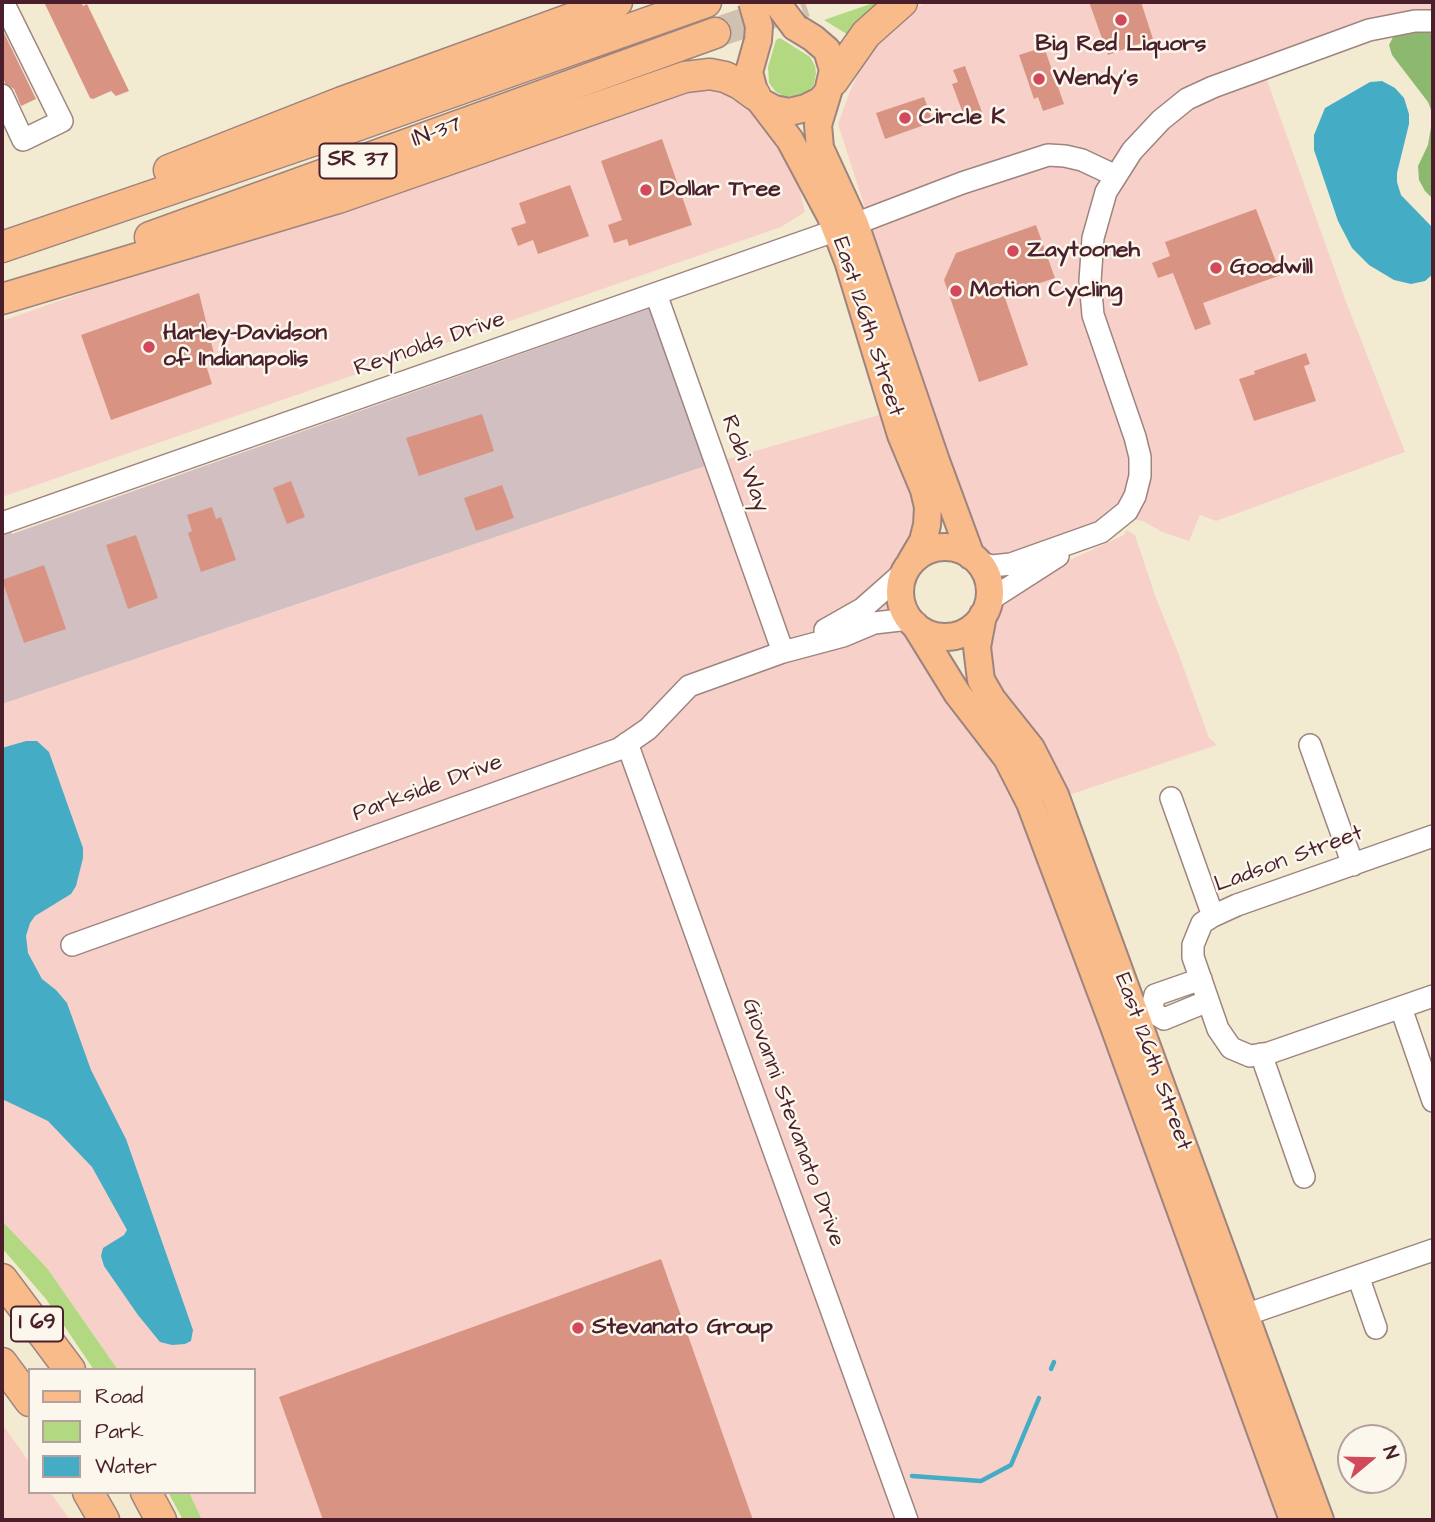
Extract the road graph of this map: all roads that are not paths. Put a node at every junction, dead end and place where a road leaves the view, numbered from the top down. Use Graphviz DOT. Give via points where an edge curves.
graph roads {
  1 [pos="3,2"];
  2 [pos="617,2"];
  3 [pos="706,2"];
  4 [pos="752,2"];
  5 [pos="776,2"];
  6 [pos="902,2"];
  7 [pos="1433,21"];
  8 [pos="715,33"];
  9 [pos="830,86"];
  10 [pos="2,95"];
  11 [pos="758,98"];
  12 [pos="1115,176"];
  13 [pos="846,227"];
  14 [pos="2,232"];
  15 [pos="2,247"];
  16 [pos="2,292"];
  17 [pos="656,294"];
  18 [pos="2,299"];
  19 [pos="2,523"];
  20 [pos="1089,537"];
  21 [pos="975,559"];
  22 [pos="908,567"];
  23 [pos="986,608"];
  24 [pos="912,622"];
  25 [pos="783,652"];
  26 [pos="627,743"];
  27 [pos="1310,745"];
  28 [pos="1171,798"];
  29 [pos="1433,836"];
  30 [pos="1353,865"];
  31 [pos="1213,916"];
  32 [pos="72,945"];
  33 [pos="1201,979"];
  34 [pos="1433,996"];
  35 [pos="1208,1001"];
  36 [pos="1401,1008"];
  37 [pos="1133,1017"];
  38 [pos="1261,1054"];
  39 [pos="1433,1101"];
  40 [pos="1304,1177"];
  41 [pos="1433,1250"];
  42 [pos="1358,1276"];
  43 [pos="2,1279"];
  44 [pos="1245,1315"];
  45 [pos="1376,1328"];
  46 [pos="2,1363"];
  47 [pos="68,1368"];
  48 [pos="28,1398"];
  49 [pos="89,1494"];
  50 [pos="147,1494"];
  51 [pos="104,1520"];
  52 [pos="161,1520"];
  53 [pos="907,1520"];
  54 [pos="1293,1520"];
  55 [pos="1320,1520"];
  1 -- 10 [label="street" via="62,121 23,140"];
  2 -- 14 [label="highway"];
  3 -- 15 [label="highway, IN-37 / SR 37"];
  4 -- 11 [label="main road, bridge" via="758,40 749,72"];
  5 -- 9 [label="main road, bridge" via="795,26 827,50"];
  6 -- 9 [label="highway" via="866,34"];
  7 -- 12 [label="street" via="1368,30 1187,99 1132,151"];
  8 -- 16 [label="highway, IN-37 / SR 37"];
  9 -- 11 [label="main road" via="813,105 795,112 774,110"];
  9 -- 13 [label="main road, East 126th Street" via="818,140"];
  11 -- 13 [label="main road, East 126th Street"];
  11 -- 18 [label="highway" via="734,80 710,74 685,77 338,198"];
  12 -- 13 [label="street, Reynolds Drive" via="1082,160 1048,155"];
  12 -- 20 [label="street" via="1093,238 1090,281 1093,315 1135,437 1140,476 1126,511"];
  13 -- 17 [label="street, Reynolds Drive"];
  13 -- 21 [label="main road, East 126th Street"];
  13 -- 22 [label="main road, East 126th Street" via="898,425 926,499 926,532"];
  17 -- 19 [label="street, Reynolds Drive"];
  17 -- 25 [label="street, Robi Way"];
  20 -- 21 [label="street" via="1011,564 992,566"];
  20 -- 23 [label="street"];
  21 -- 22 [label="main road" via="954,548 934,548 917,556"];
  21 -- 23 [label="main road" via="988,580"];
  22 -- 24 [label="main road" via="900,596"];
  22 -- 25 [label="street, Parkside Drive" via="849,618"];
  23 -- 24 [label="main road" via="970,629 952,636 932,635"];
  23 -- 37 [label="main road, East 126th Street" via="976,647 981,680 1031,748 1055,795"];
  24 -- 25 [label="street, Parkside Drive" via="874,623"];
  24 -- 37 [label="main road, East 126th Street" via="1019,780"];
  25 -- 26 [label="street, Parkside Drive" via="689,686 648,729"];
  26 -- 32 [label="street, Parkside Drive"];
  26 -- 53 [label="street, Giovanni Stevanato Drive"];
  27 -- 30 [label="street"];
  28 -- 31 [label="street"];
  29 -- 30 [label="street, Ladson Street"];
  30 -- 31 [label="street, Ladson Street"];
  31 -- 33 [label="street, Ladson Street" via="1202,923 1193,945"];
  33 -- 35 [label="street, Ladson Street"];
  33 -- 37 [label="street" via="1155,995"];
  34 -- 36 [label="street"];
  35 -- 37 [label="street" via="1164,1019"];
  35 -- 38 [label="street, Ladson Street" via="1231,1048"];
  36 -- 38 [label="street"];
  36 -- 39 [label="street"];
  37 -- 44 [label="main road, East 126th Street"];
  37 -- 54 [label="main road, East 126th Street"];
  38 -- 40 [label="street"];
  41 -- 42 [label="street"];
  42 -- 44 [label="street"];
  42 -- 45 [label="street"];
  43 -- 47 [label="highway, I 69"];
  44 -- 55 [label="main road, East 126th Street"];
  46 -- 48 [label="highway, I 69"];
  49 -- 51 [label="highway"];
  50 -- 52 [label="highway"];
}
